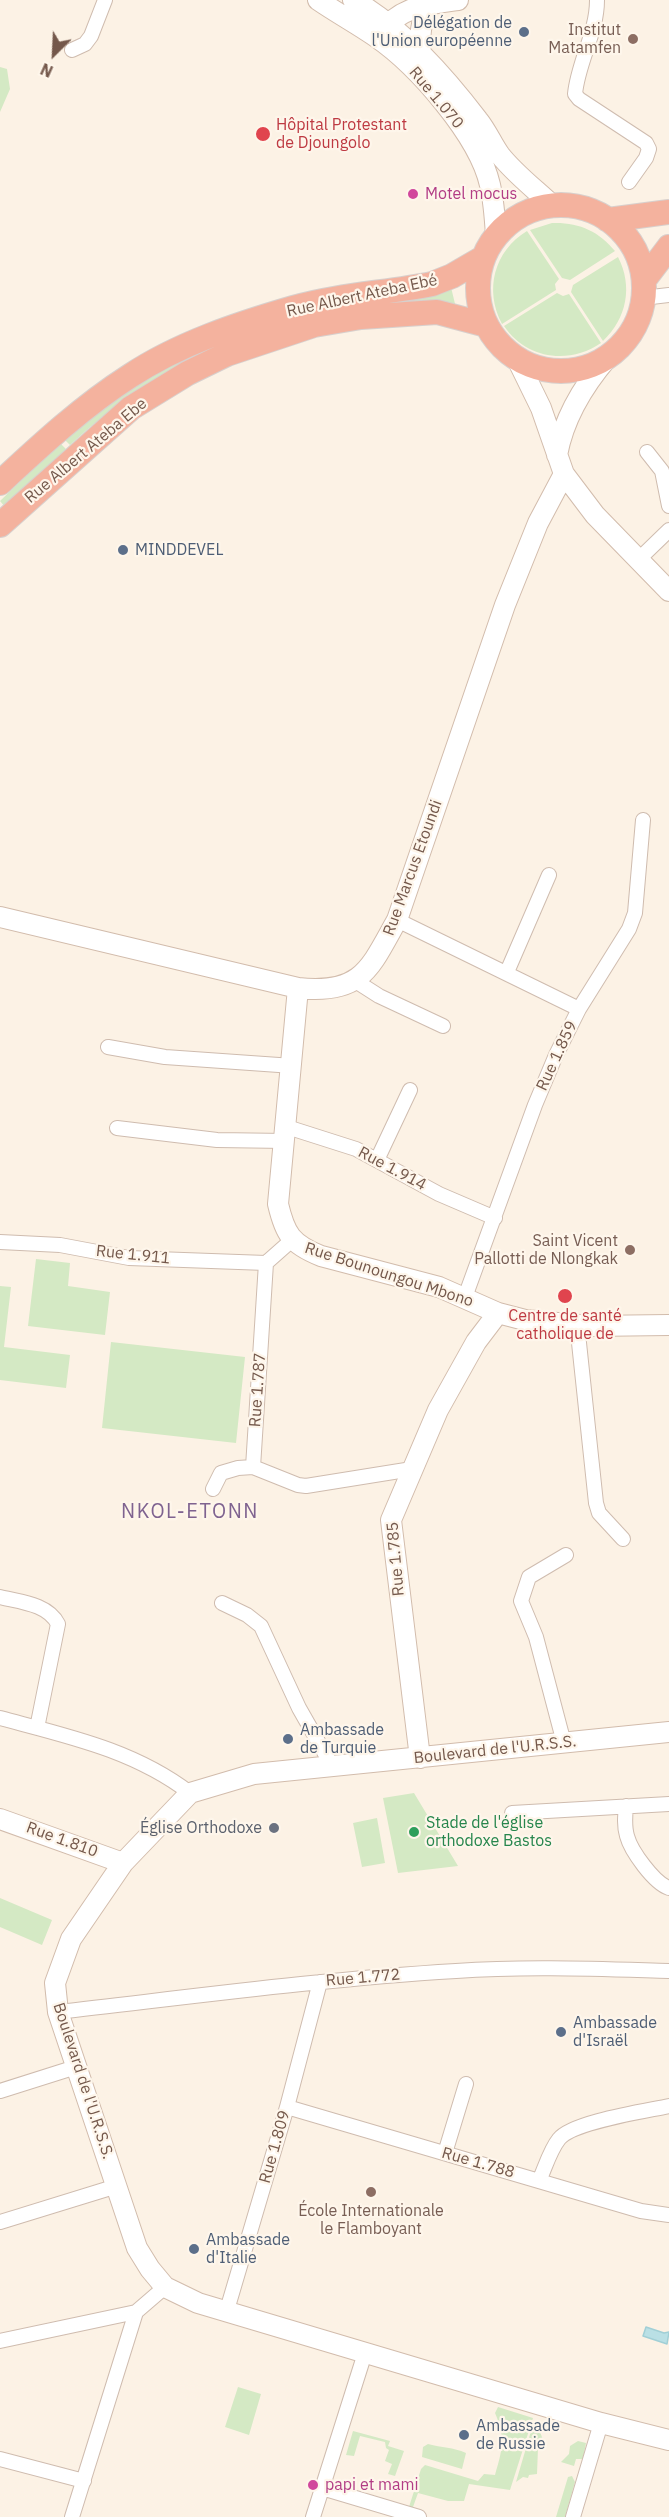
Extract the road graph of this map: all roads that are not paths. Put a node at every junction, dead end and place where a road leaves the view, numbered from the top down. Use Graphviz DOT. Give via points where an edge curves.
graph roads {
  1 [pos="105,0"];
  2 [pos="318,0"];
  3 [pos="353,0"];
  4 [pos="458,0"];
  5 [pos="597,0"];
  6 [pos="428,4"];
  7 [pos="383,31"];
  8 [pos="72,50"];
  9 [pos="421,55"];
  10 [pos="629,182"];
  11 [pos="553,206"];
  12 [pos="669,212"];
  13 [pos="608,220"];
  14 [pos="496,236"];
  15 [pos="669,247"];
  16 [pos="483,258"];
  17 [pos="644,289"];
  18 [pos="669,295"];
  19 [pos="486,325"];
  20 [pos="608,357"];
  21 [pos="517,359"];
  22 [pos="647,452"];
  23 [pos="560,466"];
  24 [pos="0,483"];
  25 [pos="669,506"];
  26 [pos="0,525"];
  27 [pos="669,530"];
  28 [pos="637,561"];
  29 [pos="669,591"];
  30 [pos="643,820"];
  31 [pos="549,875"];
  32 [pos="0,917"];
  33 [pos="397,920"];
  34 [pos="507,972"];
  35 [pos="354,980"];
  36 [pos="298,988"];
  37 [pos="579,1009"];
  38 [pos="444,1026"];
  39 [pos="108,1047"];
  40 [pos="293,1066"];
  41 [pos="410,1090"];
  42 [pos="117,1128"];
  43 [pos="286,1134"];
  44 [pos="377,1161"];
  45 [pos="495,1218"];
  46 [pos="292,1240"];
  47 [pos="0,1242"];
  48 [pos="266,1263"];
  49 [pos="465,1297"];
  50 [pos="498,1313"];
  51 [pos="578,1324"];
  52 [pos="669,1325"];
  53 [pos="253,1467"];
  54 [pos="412,1469"];
  55 [pos="213,1489"];
  56 [pos="622,1539"];
  57 [pos="567,1555"];
  58 [pos="0,1597"];
  59 [pos="222,1603"];
  60 [pos="0,1718"];
  61 [pos="37,1728"];
  62 [pos="669,1732"];
  63 [pos="564,1743"];
  64 [pos="420,1758"];
  65 [pos="332,1766"];
  66 [pos="190,1793"];
  67 [pos="669,1804"];
  68 [pos="626,1806"];
  69 [pos="512,1814"];
  70 [pos="0,1819"];
  71 [pos="123,1863"];
  72 [pos="669,1888"];
  73 [pos="669,1971"];
  74 [pos="320,1982"];
  75 [pos="58,2012"];
  76 [pos="76,2067"];
  77 [pos="466,2084"];
  78 [pos="0,2091"];
  79 [pos="669,2106"];
  80 [pos="287,2107"];
  81 [pos="445,2153"];
  82 [pos="539,2181"];
  83 [pos="117,2186"];
  84 [pos="669,2215"];
  85 [pos="0,2222"];
  86 [pos="165,2287"];
  87 [pos="227,2310"];
  88 [pos="136,2312"];
  89 [pos="0,2341"];
  90 [pos="365,2353"];
  91 [pos="601,2423"];
  92 [pos="669,2440"];
  93 [pos="0,2460"];
  94 [pos="84,2481"];
  95 [pos="322,2488"];
  96 [pos="72,2517"];
  97 [pos="313,2517"];
  98 [pos="419,2517"];
  99 [pos="573,2517"];
  1 -- 8 [label="street" via="91,36"];
  2 -- 7 [label="street, Rue 1.070"];
  3 -- 7 [label="street, Rue 1.070"];
  4 -- 6 [label="street"];
  5 -- 10 [label="street" via="595,28 575,94 646,143 646,158"];
  6 -- 7 [label="street" via="407,10"];
  6 -- 9 [label="street" via="419,37"];
  7 -- 9 [label="street, Rue 1.070"];
  7 -- 14 [label="street, Rue 1.070" via="463,128 482,160 490,184"];
  9 -- 11 [label="street, Rue 1.070" via="479,120 515,172"];
  11 -- 13 [label="highway" via="581,208"];
  11 -- 14 [label="highway" via="531,211"];
  12 -- 13 [label="highway"];
  13 -- 17 [label="highway" via="632,246 640,263"];
  14 -- 16 [label="highway"];
  15 -- 17 [label="highway"];
  16 -- 19 [label="highway" via="478,291"];
  16 -- 24 [label="highway, Rue Albert Ateba Ebé" via="432,284 295,308 176,351 130,375"];
  17 -- 18 [label="street"];
  17 -- 20 [label="highway" via="640,315 632,332"];
  19 -- 21 [label="highway"];
  19 -- 26 [label="highway, Rue Albert Ateba Ebe" via="437,312 370,316 314,325 227,354 131,408"];
  20 -- 21 [label="highway" via="591,366 563,371 535,367"];
  20 -- 23 [label="street, Rue Marcus Etoundi" via="588,381 564,426"];
  21 -- 23 [label="street" via="541,408"];
  22 -- 25 [label="street" via="662,471"];
  23 -- 28 [label="street" via="595,516"];
  23 -- 33 [label="street, Rue Marcus Etoundi" via="505,604"];
  27 -- 28 [label="street"];
  28 -- 29 [label="street"];
  30 -- 37 [label="street, Rue 1.859" via="635,913"];
  31 -- 34 [label="street"];
  32 -- 36 [label="street, Rue Marcus Etoundi"];
  33 -- 34 [label="street"];
  33 -- 35 [label="street, Rue Marcus Etoundi" via="376,960"];
  34 -- 37 [label="street"];
  35 -- 36 [label="street, Rue Marcus Etoundi" via="331,988"];
  35 -- 38 [label="street"];
  36 -- 40 [label="street, Rue Bounoungou Mbono"];
  37 -- 45 [label="street, Rue 1.859" via="535,1105"];
  39 -- 40 [label="street" via="165,1057"];
  40 -- 43 [label="street, Rue Bounoungou Mbono"];
  41 -- 44 [label="street"];
  42 -- 43 [label="street, Rue 1.914" via="217,1140"];
  43 -- 44 [label="street, Rue 1.914" via="356,1149"];
  43 -- 46 [label="street, Rue Bounoungou Mbono" via="278,1204"];
  44 -- 45 [label="street, Rue 1.914"];
  45 -- 49 [label="street, Rue 1.859"];
  46 -- 48 [label="street"];
  46 -- 49 [label="street, Rue Bounoungou Mbono" via="321,1256"];
  47 -- 48 [label="street, Rue 1.911" via="60,1245 129,1258"];
  48 -- 53 [label="street, Rue 1.787"];
  49 -- 50 [label="street, Rue Bounoungou Mbono"];
  50 -- 51 [label="street, Rue Bounoungou Mbono" via="525,1320"];
  50 -- 54 [label="street, Rue 1.785" via="458,1373"];
  51 -- 52 [label="street, Rue Bounoungou Mbono"];
  51 -- 56 [label="street" via="596,1503 599,1513"];
  53 -- 54 [label="street" via="306,1486"];
  53 -- 55 [label="street" via="221,1473"];
  54 -- 64 [label="street, Rue 1.785" via="391,1520"];
  57 -- 63 [label="street" via="529,1577 521,1601 536,1637"];
  58 -- 61 [label="street" via="38,1606 53,1615 58,1624"];
  59 -- 65 [label="street" via="261,1626 299,1708"];
  60 -- 61 [label="street"];
  61 -- 66 [label="street" via="120,1752"];
  62 -- 63 [label="street, Boulevard de l'U.R.S.S."];
  63 -- 64 [label="street, Boulevard de l'U.R.S.S."];
  64 -- 65 [label="street, Boulevard de l'U.R.S.S."];
  65 -- 66 [label="street, Boulevard de l'U.R.S.S." via="254,1774"];
  66 -- 71 [label="street, Boulevard de l'U.R.S.S."];
  67 -- 68 [label="street"];
  68 -- 69 [label="street"];
  68 -- 72 [label="street" via="628,1841 659,1883"];
  70 -- 71 [label="street, Rue 1.810"];
  71 -- 75 [label="street, Boulevard de l'U.R.S.S." via="71,1939 55,1983"];
  73 -- 74 [label="street, Rue 1.772" via="522,1968"];
  74 -- 75 [label="street, Rue 1.772"];
  74 -- 80 [label="street, Rue 1.809"];
  75 -- 76 [label="street, Boulevard de l'U.R.S.S."];
  76 -- 78 [label="street"];
  76 -- 83 [label="street, Boulevard de l'U.R.S.S."];
  77 -- 81 [label="street"];
  79 -- 82 [label="street" via="573,2129 559,2138"];
  80 -- 81 [label="street, Rue 1.788"];
  80 -- 87 [label="street, Rue 1.809"];
  81 -- 82 [label="street, Rue 1.788"];
  82 -- 84 [label="street, Rue 1.788" via="641,2211"];
  83 -- 85 [label="street"];
  83 -- 86 [label="street, Boulevard de l'U.R.S.S." via="137,2248"];
  86 -- 87 [label="street, Boulevard de l'U.R.S.S."];
  86 -- 88 [label="street"];
  87 -- 90 [label="street, Boulevard de l'U.R.S.S."];
  88 -- 89 [label="street"];
  88 -- 94 [label="street"];
  90 -- 91 [label="street, Boulevard de l'U.R.S.S."];
  90 -- 95 [label="street"];
  91 -- 92 [label="street, Boulevard de l'U.R.S.S."];
  91 -- 99 [label="street"];
  93 -- 94 [label="street"];
  94 -- 96 [label="street"];
  95 -- 97 [label="street"];
  95 -- 98 [label="street"];
}
